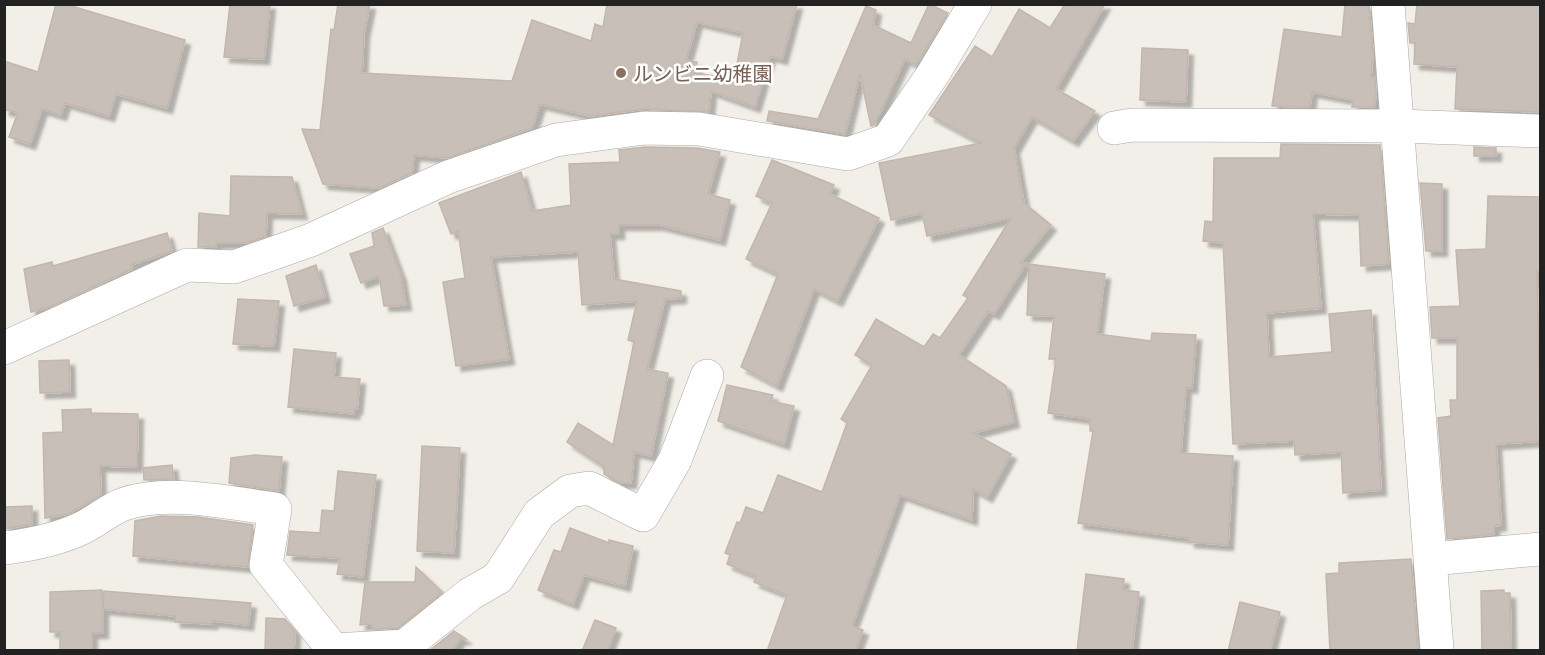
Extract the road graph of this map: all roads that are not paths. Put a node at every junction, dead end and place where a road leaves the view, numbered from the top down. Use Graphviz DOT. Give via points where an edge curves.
graph roads {
  1 [pos="975,4"];
  2 [pos="1388,4"];
  3 [pos="1398,126"];
  4 [pos="1114,128"];
  5 [pos="1540,131"];
  6 [pos="4,348"];
  7 [pos="706,376"];
  8 [pos="4,548"];
  9 [pos="1540,549"];
  10 [pos="1432,559"];
  11 [pos="333,650"];
  12 [pos="1437,651"];
  1 -- 6 [label="street" via="888,140 848,154 699,129 644,128 556,140 448,177 311,240 234,267 187,265"];
  2 -- 3 [label="street"];
  3 -- 4 [label="street"];
  3 -- 5 [label="street"];
  3 -- 10 [label="street"];
  7 -- 11 [label="street" via="675,460 643,515 589,488 570,491 539,514 498,578 470,594 405,646"];
  8 -- 11 [label="street" via="82,528 124,504 154,499 191,498 275,508 266,565"];
  9 -- 10 [label="street"];
  10 -- 12 [label="street"];
}
